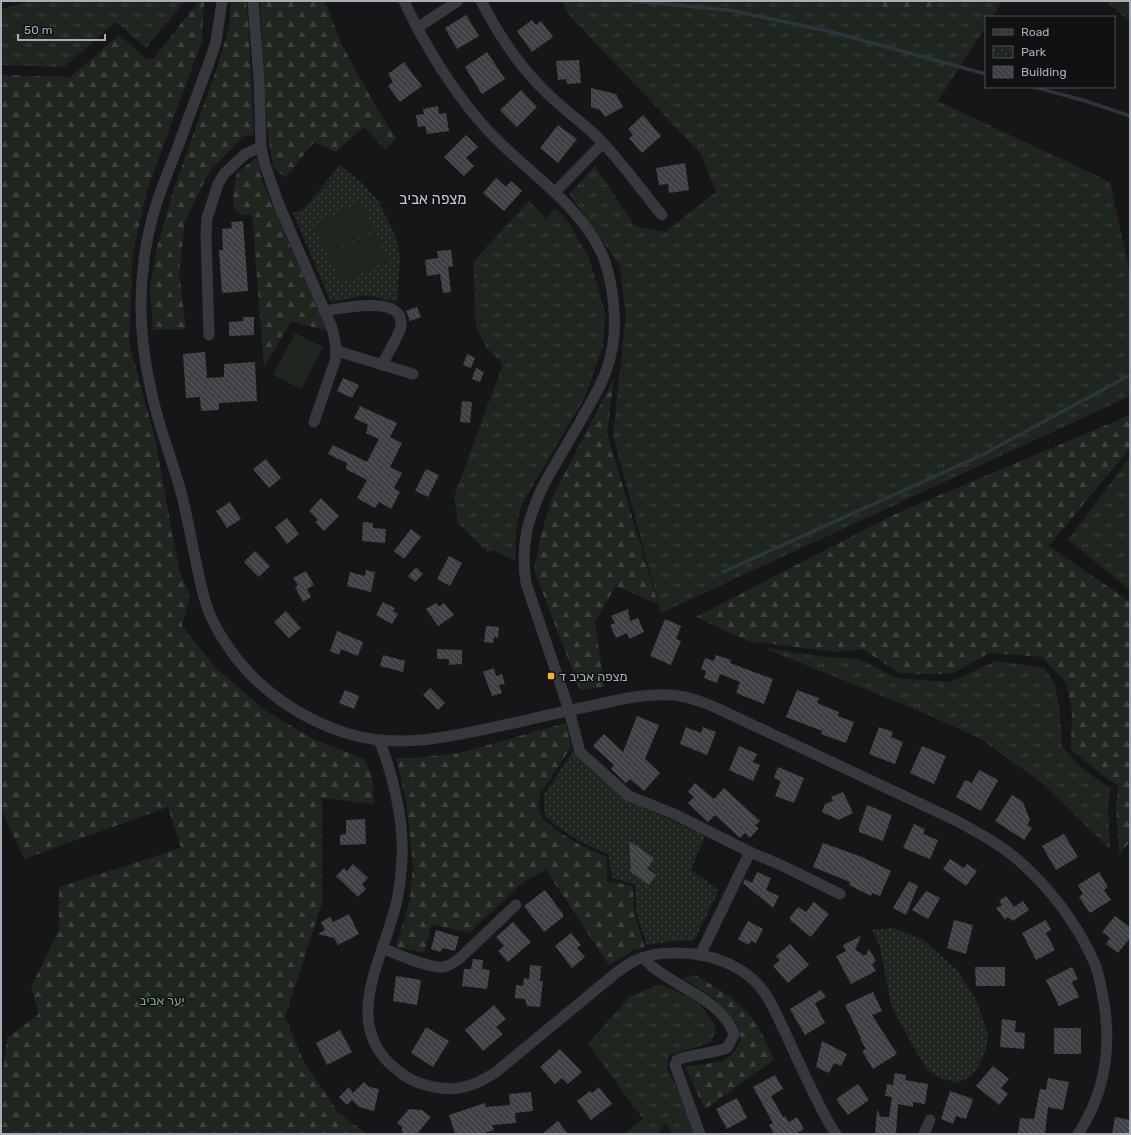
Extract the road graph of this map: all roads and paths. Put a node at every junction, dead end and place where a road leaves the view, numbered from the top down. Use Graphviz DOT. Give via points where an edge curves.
graph roads {
  1 [pos="224,1"];
  2 [pos="253,1"];
  3 [pos="404,1"];
  4 [pos="458,1"];
  5 [pos="481,1"];
  6 [pos="417,28"];
  7 [pos="603,143"];
  8 [pos="261,147"];
  9 [pos="555,192"];
  10 [pos="662,215"];
  11 [pos="324,311"];
  12 [pos="209,335"];
  13 [pos="337,351"];
  14 [pos="382,365"];
  15 [pos="413,374"];
  16 [pos="314,422"];
  17 [pos="569,710"];
  18 [pos="379,740"];
  19 [pos="750,852"];
  20 [pos="840,894"];
  21 [pos="516,905"];
  22 [pos="382,948"];
  23 [pos="700,955"];
  24 [pos="643,958"];
  25 [pos="930,1120"];
  26 [pos="700,1134"];
  27 [pos="836,1134"];
  28 [pos="924,1134"];
  29 [pos="1078,1134"];
  1 -- 18 [label="street" via="210,60 152,214 147,237 141,320 142,343 151,393 182,496 207,606 229,649 262,686 303,715 349,735"];
  2 -- 8 [label="street"];
  3 -- 6 [label="street"];
  4 -- 6 [label="street"];
  5 -- 7 [label="street" via="495,28 532,77"];
  6 -- 9 [label="street" via="446,77 483,125"];
  7 -- 9 [label="street"];
  7 -- 10 [label="street"];
  8 -- 11 [label="street" via="272,187"];
  8 -- 12 [label="street" via="245,154 224,174 210,207 206,234"];
  9 -- 17 [label="street" via="574,212 602,255 611,288 614,316 612,354 606,371 537,498 529,520 524,548 526,583"];
  11 -- 13 [label="street" via="332,328"];
  11 -- 14 [label="street" via="370,305 396,311 401,318 401,328"];
  13 -- 14 [label="street"];
  13 -- 16 [label="street"];
  14 -- 15 [label="street"];
  17 -- 18 [label="street" via="433,740"];
  17 -- 19 [label="street" via="580,752 629,796 672,813"];
  17 -- 29 [label="street" via="652,694 672,694 690,698 721,710 957,821 1017,859 1051,893 1083,940 1095,963 1101,986 1107,1031 1105,1067 1094,1107"];
  18 -- 22 [label="street" via="388,760 394,787 402,857 398,899"];
  19 -- 20 [label="street"];
  19 -- 23 [label="street"];
  21 -- 22 [label="street" via="460,958 444,967 427,965"];
  22 -- 24 [label="street" via="375,966 368,1004 370,1032 375,1045 397,1071 411,1080 430,1087 452,1088 470,1086 490,1077 616,973"];
  23 -- 24 [label="street" via="668,954"];
  23 -- 27 [label="street" via="734,966 760,987 772,1004 818,1103"];
  24 -- 26 [label="street" via="655,969 712,1005 732,1027 734,1035 727,1048 685,1057 677,1060 675,1065"];
  25 -- 28 [label="street"];
}
